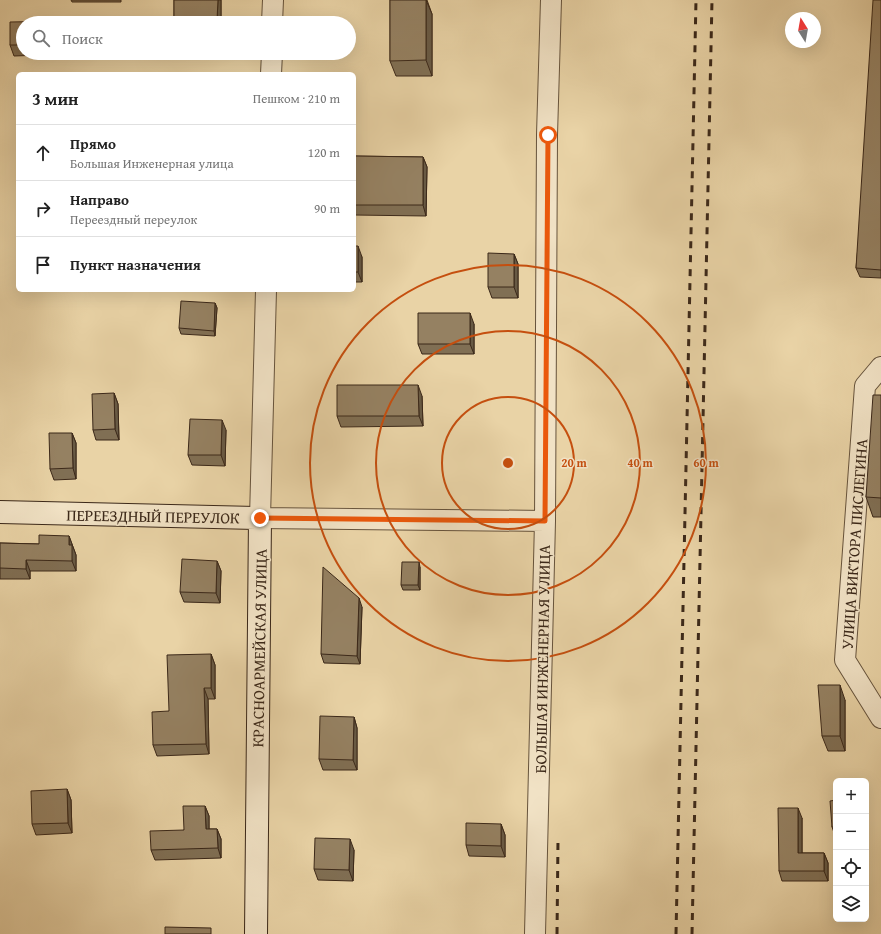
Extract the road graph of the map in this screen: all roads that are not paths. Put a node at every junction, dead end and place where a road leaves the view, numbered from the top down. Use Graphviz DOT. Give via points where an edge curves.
graph roads {
  1 [pos="273,0"];
  2 [pos="551,0"];
  3 [pos="272,16"];
  4 [pos="272,60"];
  5 [pos="271,72"];
  6 [pos="266,292"];
  7 [pos="881,367"];
  8 [pos="0,512"];
  9 [pos="260,518"];
  10 [pos="545,521"];
  11 [pos="881,718"];
  12 [pos="256,934"];
  13 [pos="535,934"];
  1 -- 3 [label="street"];
  2 -- 10 [label="street, БОЛЬШАЯ ИНЖЕНЕРНАЯ УЛИЦА" via="547,143"];
  4 -- 5 [label="street"];
  6 -- 9 [label="street, КРАСНОАРМЕЙСКАЯ УЛИЦА"];
  7 -- 11 [label="street, УЛИЦА ВИКТОРА ПИСЛЕГИНА" via="865,386 845,660"];
  8 -- 9 [label="street, ПЕРЕЕЗДНЫЙ ПЕРЕУЛОК"];
  9 -- 10 [label="street, ПЕРЕЕЗДНЫЙ ПЕРЕУЛОК"];
  9 -- 12 [label="street, КРАСНОАРМЕЙСКАЯ УЛИЦА"];
  10 -- 13 [label="street, БОЛЬШАЯ ИНЖЕНЕРНАЯ УЛИЦА"];
}
